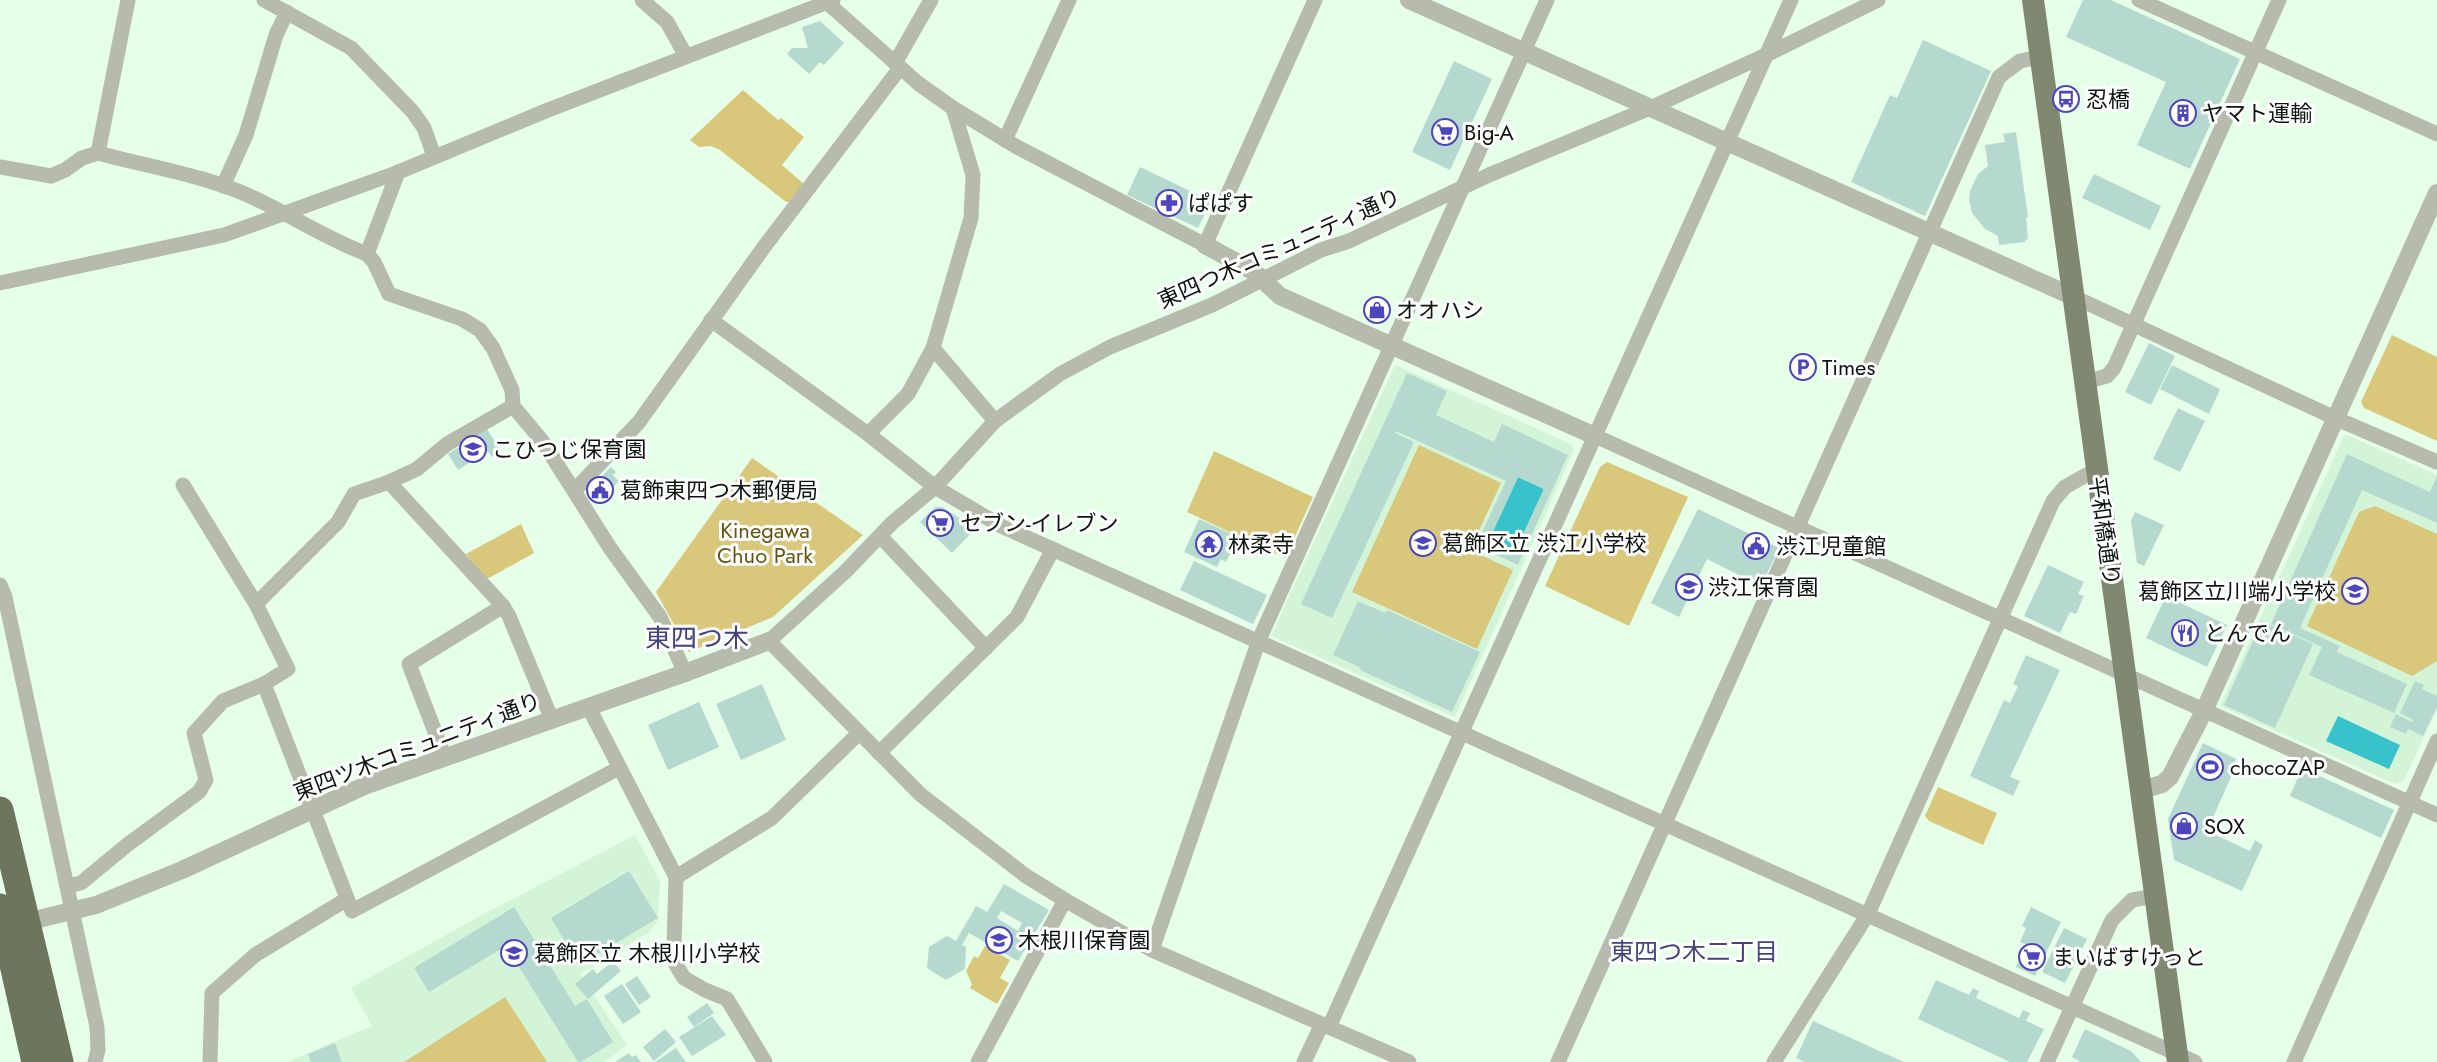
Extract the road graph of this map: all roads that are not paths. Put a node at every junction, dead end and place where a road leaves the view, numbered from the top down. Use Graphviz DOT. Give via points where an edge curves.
graph roads {
  1 [pos="128,0"];
  2 [pos="264,0"];
  3 [pos="642,0"];
  4 [pos="931,0"];
  5 [pos="1069,0"];
  6 [pos="1315,0"];
  7 [pos="1409,0"];
  8 [pos="1547,0"];
  9 [pos="1791,0"];
  10 [pos="1878,0"];
  11 [pos="2033,0"];
  12 [pos="2139,0"];
  13 [pos="2279,0"];
  14 [pos="828,1"];
  15 [pos="287,12"];
  16 [pos="1524,51"];
  17 [pos="2255,52"];
  18 [pos="1766,55"];
  19 [pos="686,56"];
  20 [pos="2040,57"];
  21 [pos="897,66"];
  22 [pos="953,108"];
  23 [pos="1650,108"];
  24 [pos="2437,134"];
  25 [pos="1005,140"];
  26 [pos="1727,143"];
  27 [pos="98,153"];
  28 [pos="434,156"];
  29 [pos="0,167"];
  30 [pos="398,172"];
  31 [pos="223,186"];
  32 [pos="1463,187"];
  33 [pos="2437,194"];
  34 [pos="283,214"];
  35 [pos="1929,233"];
  36 [pos="1204,245"];
  37 [pos="367,254"];
  38 [pos="1262,280"];
  39 [pos="0,283"];
  40 [pos="2074,297"];
  41 [pos="711,320"];
  42 [pos="2134,325"];
  43 [pos="1391,347"];
  44 [pos="933,348"];
  45 [pos="2085,382"];
  46 [pos="513,406"];
  47 [pos="2337,418"];
  48 [pos="994,421"];
  49 [pos="868,434"];
  50 [pos="1594,436"];
  51 [pos="2437,462"];
  52 [pos="2097,470"];
  53 [pos="389,482"];
  54 [pos="183,485"];
  55 [pos="934,487"];
  56 [pos="575,490"];
  57 [pos="1798,528"];
  58 [pos="880,537"];
  59 [pos="1053,549"];
  60 [pos="0,585"];
  61 [pos="256,604"];
  62 [pos="503,606"];
  63 [pos="2001,618"];
  64 [pos="1259,640"];
  65 [pos="769,641"];
  66 [pos="986,648"];
  67 [pos="685,674"];
  68 [pos="2125,675"];
  69 [pos="264,684"];
  70 [pos="589,708"];
  71 [pos="2204,711"];
  72 [pos="552,720"];
  73 [pos="1461,732"];
  74 [pos="859,733"];
  75 [pos="2437,741"];
  76 [pos="879,753"];
  77 [pos="445,758"];
  78 [pos="619,768"];
  79 [pos="2141,790"];
  80 [pos="2410,802"];
  81 [pos="312,809"];
  82 [pos="0,810"];
  83 [pos="2437,815"];
  84 [pos="1666,824"];
  85 [pos="676,877"];
  86 [pos="67,886"];
  87 [pos="2155,896"];
  88 [pos="347,899"];
  89 [pos="1065,900"];
  90 [pos="72,912"];
  91 [pos="1868,914"];
  92 [pos="8,916"];
  93 [pos="1152,950"];
  94 [pos="2072,1006"];
  95 [pos="1325,1025"];
  96 [pos="2183,1059"];
  97 [pos="35,1062"];
  98 [pos="60,1062"];
  99 [pos="95,1062"];
  100 [pos="210,1062"];
  101 [pos="765,1062"];
  102 [pos="978,1062"];
  103 [pos="1304,1062"];
  104 [pos="1409,1062"];
  105 [pos="1558,1062"];
  106 [pos="1774,1062"];
  107 [pos="2047,1062"];
  108 [pos="2294,1062"];
  1 -- 27 [label="street"];
  2 -- 15 [label="street"];
  3 -- 19 [label="street" via="667,22"];
  4 -- 21 [label="street"];
  5 -- 25 [label="street"];
  6 -- 36 [label="street"];
  7 -- 16 [label="street"];
  8 -- 16 [label="street"];
  9 -- 18 [label="street"];
  10 -- 18 [label="street, 東四つ木コミュニティ通り"];
  11 -- 20 [label="main road, 平和橋通り"];
  12 -- 17 [label="street"];
  13 -- 17 [label="street"];
  14 -- 19 [label="street"];
  14 -- 21 [label="street"];
  15 -- 28 [label="street" via="351,48 413,112 424,128"];
  15 -- 31 [label="street" via="276,35 246,135"];
  16 -- 23 [label="street"];
  16 -- 32 [label="street"];
  17 -- 24 [label="street"];
  17 -- 42 [label="street"];
  18 -- 23 [label="street, 東四つ木コミュニティ通り"];
  18 -- 26 [label="street"];
  19 -- 28 [label="street"];
  20 -- 35 [label="street" via="2020,61 2000,77"];
  20 -- 40 [label="main road, 平和橋通り"];
  21 -- 22 [label="street"];
  21 -- 41 [label="street"];
  22 -- 25 [label="street"];
  22 -- 44 [label="street" via="973,175 971,218"];
  23 -- 26 [label="street"];
  23 -- 32 [label="street, 東四つ木コミュニティ通り"];
  25 -- 36 [label="street"];
  26 -- 35 [label="street"];
  26 -- 50 [label="street"];
  27 -- 29 [label="street" via="51,176"];
  27 -- 31 [label="street"];
  28 -- 30 [label="street"];
  30 -- 34 [label="street"];
  30 -- 37 [label="street"];
  31 -- 34 [label="street"];
  32 -- 38 [label="street, 東四つ木コミュニティ通り"];
  32 -- 43 [label="street"];
  33 -- 47 [label="street"];
  34 -- 37 [label="street"];
  34 -- 39 [label="street" via="224,235"];
  35 -- 40 [label="street"];
  35 -- 57 [label="street"];
  36 -- 38 [label="street" via="1253,271"];
  37 -- 46 [label="street" via="389,294 462,319 480,330 512,390"];
  38 -- 43 [label="street" via="1280,296"];
  38 -- 48 [label="street, 東四つ木コミュニティ通り" via="1110,347 1060,374"];
  40 -- 42 [label="street"];
  40 -- 45 [label="main road, 平和橋通り"];
  41 -- 49 [label="street"];
  41 -- 56 [label="street" via="639,422"];
  42 -- 45 [label="street" via="2114,368 2107,376"];
  42 -- 47 [label="street"];
  43 -- 50 [label="street"];
  43 -- 64 [label="street"];
  44 -- 48 [label="street"];
  44 -- 49 [label="street" via="908,394"];
  45 -- 52 [label="main road, 平和橋通り"];
  46 -- 53 [label="street" via="447,444 417,469"];
  46 -- 56 [label="street"];
  47 -- 51 [label="street"];
  47 -- 71 [label="street"];
  48 -- 55 [label="street, 東四つ木コミュニティ通り"];
  49 -- 55 [label="street"];
  50 -- 57 [label="street"];
  50 -- 73 [label="street"];
  52 -- 63 [label="street" via="2059,493"];
  52 -- 68 [label="main road, 平和橋通り"];
  53 -- 61 [label="street" via="354,494 338,522"];
  53 -- 62 [label="street"];
  54 -- 61 [label="street"];
  55 -- 58 [label="street, 東四つ木コミュニティ通り"];
  55 -- 59 [label="street" via="1001,526"];
  56 -- 67 [label="street" via="610,548 660,617"];
  57 -- 63 [label="street"];
  57 -- 84 [label="street"];
  58 -- 65 [label="street, 東四つ木コミュニティ通り"];
  58 -- 66 [label="street"];
  59 -- 64 [label="street"];
  59 -- 66 [label="street" via="1017,617"];
  60 -- 86 [label="street"];
  61 -- 69 [label="street" via="288,669"];
  62 -- 72 [label="street"];
  62 -- 77 [label="street" via="409,664"];
  63 -- 68 [label="street"];
  63 -- 91 [label="street"];
  64 -- 73 [label="street"];
  64 -- 93 [label="street"];
  65 -- 67 [label="street, 東四ツ木コミュニティ通り"];
  65 -- 74 [label="street"];
  66 -- 76 [label="street"];
  67 -- 70 [label="street, 東四ツ木コミュニティ通り"];
  68 -- 71 [label="street"];
  68 -- 79 [label="main road, 平和橋通り"];
  69 -- 81 [label="street"];
  69 -- 86 [label="street" via="223,701 194,733 206,780 199,792 81,883"];
  70 -- 72 [label="street, 東四ツ木コミュニティ通り"];
  70 -- 78 [label="street"];
  71 -- 79 [label="street" via="2170,777 2162,784"];
  71 -- 80 [label="street"];
  72 -- 77 [label="street, 東四ツ木コミュニティ通り"];
  73 -- 84 [label="street"];
  73 -- 95 [label="street"];
  74 -- 76 [label="street"];
  74 -- 85 [label="street" via="772,818"];
  75 -- 80 [label="street"];
  76 -- 89 [label="street" via="921,795 1026,876"];
  77 -- 81 [label="street, 東四ツ木コミュニティ通り" via="363,786"];
  78 -- 85 [label="street"];
  78 -- 88 [label="street" via="352,911"];
  79 -- 87 [label="main road, 平和橋通り"];
  80 -- 83 [label="street"];
  80 -- 108 [label="street"];
  81 -- 88 [label="street"];
  81 -- 90 [label="street, 東四ツ木コミュニティ通り" via="182,870"];
  82 -- 98 [label="highway, bridge"];
  84 -- 91 [label="street"];
  84 -- 105 [label="street"];
  85 -- 101 [label="street" via="676,965 684,978 727,999"];
  86 -- 90 [label="street"];
  87 -- 94 [label="street" via="2132,900 2112,920"];
  87 -- 96 [label="main road, 平和橋通り"];
  88 -- 100 [label="street" via="255,955 212,993"];
  89 -- 93 [label="street"];
  89 -- 102 [label="street"];
  90 -- 92 [label="street, 東四ツ木コミュニティ通り"];
  90 -- 99 [label="street" via="97,1027"];
  91 -- 94 [label="street"];
  91 -- 106 [label="street"];
  92 -- 97 [label="highway"];
  93 -- 95 [label="street"];
  94 -- 96 [label="street"];
  94 -- 107 [label="street"];
  95 -- 103 [label="street"];
  95 -- 104 [label="street"];
}
